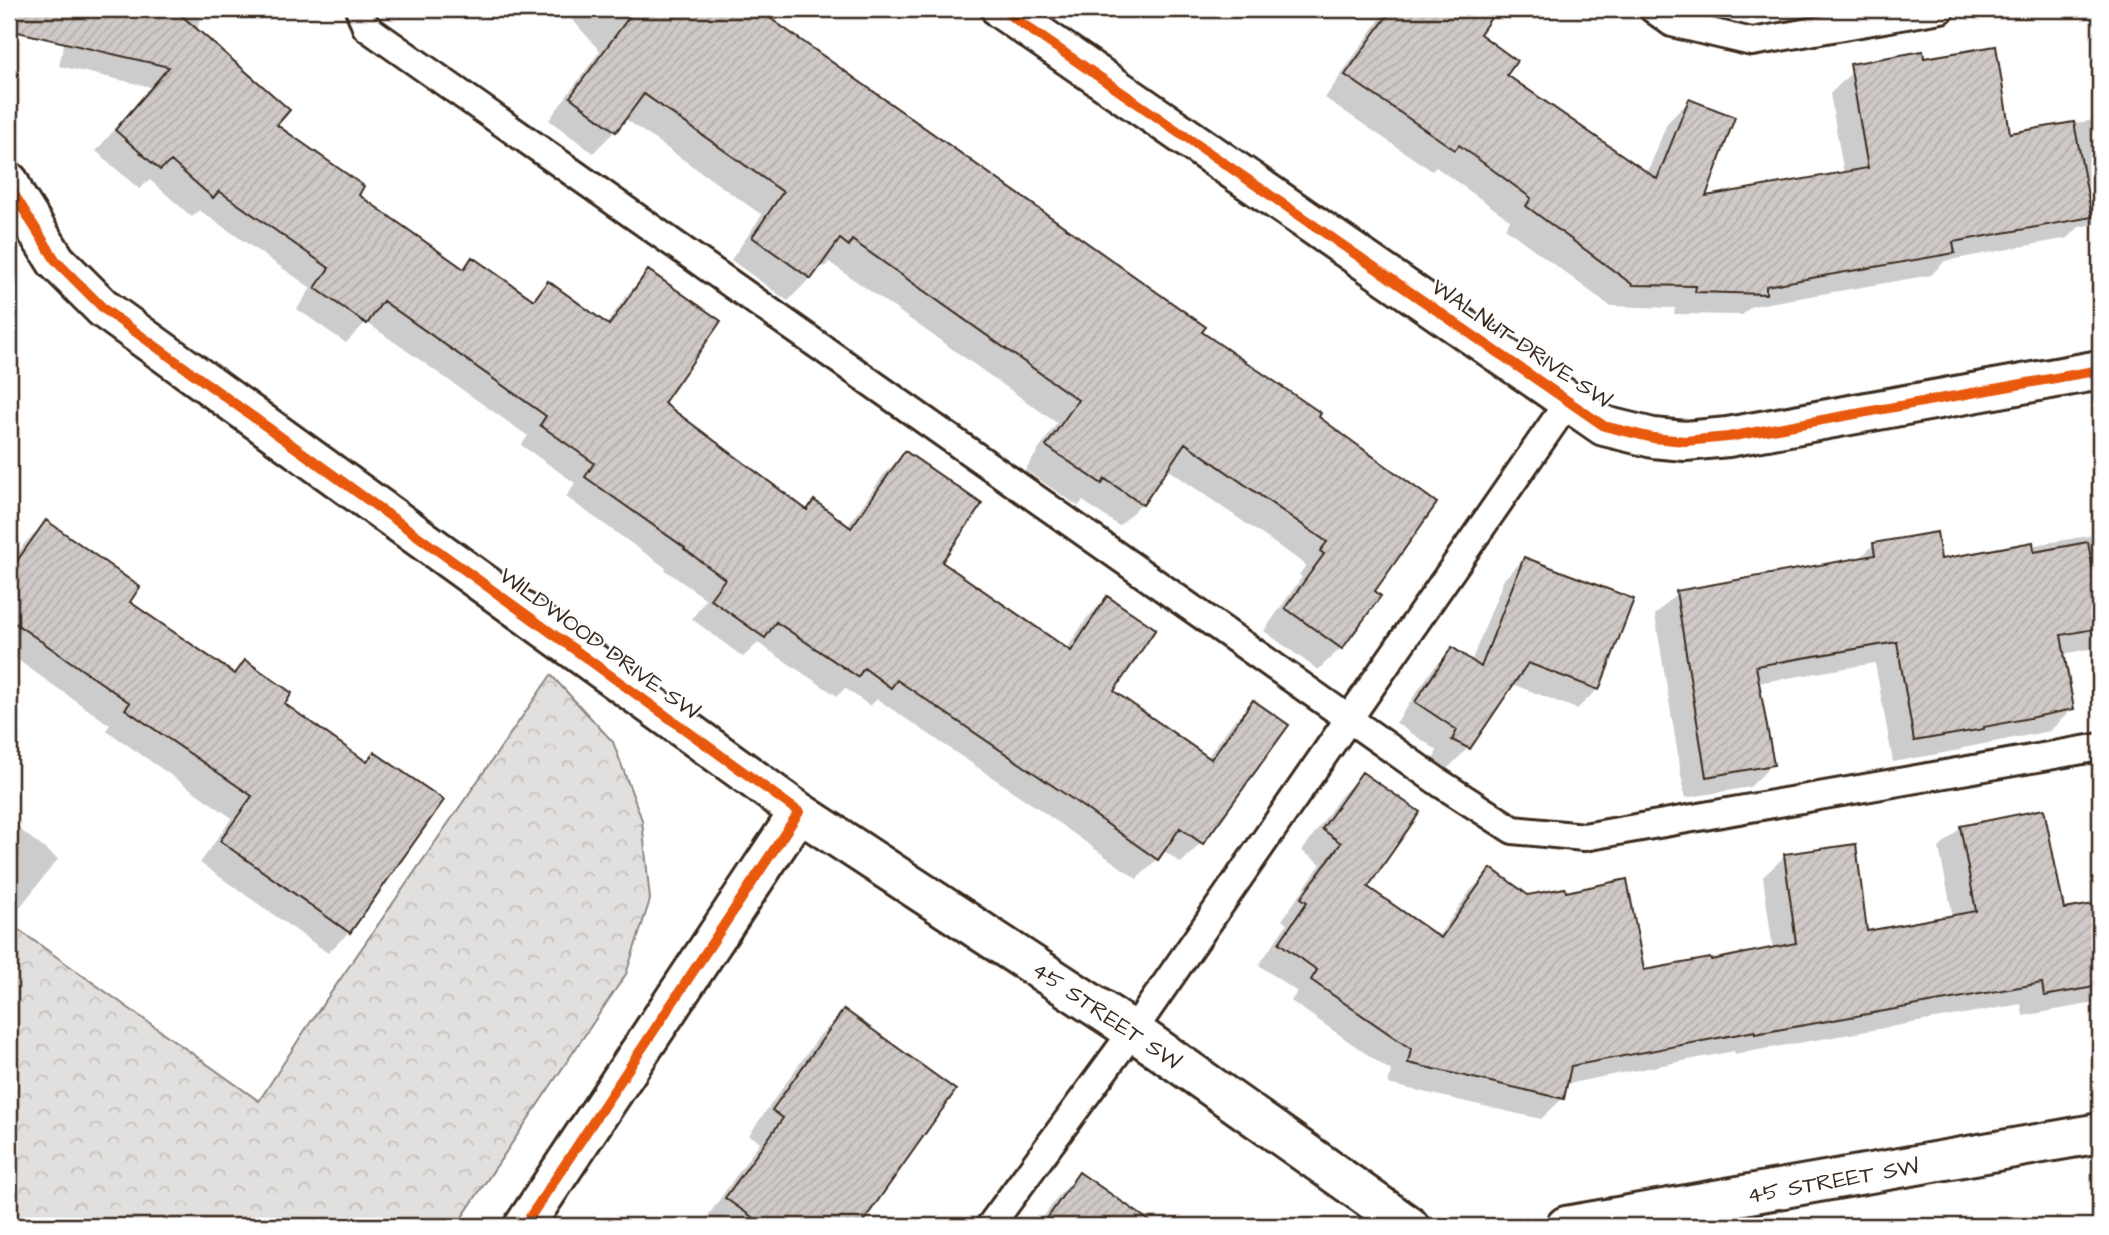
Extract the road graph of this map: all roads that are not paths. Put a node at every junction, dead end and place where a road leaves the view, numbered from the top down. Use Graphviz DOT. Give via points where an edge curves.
graph roads {
  1 [pos="359,9"];
  2 [pos="1001,9"];
  3 [pos="1653,9"];
  4 [pos="1941,9"];
  5 [pos="9,182"];
  6 [pos="2100,370"];
  7 [pos="1568,402"];
  8 [pos="1349,719"];
  9 [pos="2100,747"];
  10 [pos="799,813"];
  11 [pos="1133,1031"];
  12 [pos="2100,1133"];
  13 [pos="524,1226"];
  14 [pos="990,1226"];
  15 [pos="1409,1226"];
  16 [pos="1566,1226"];
  1 -- 8 [label="lane" via="366,27"];
  2 -- 7 [label="street, WALNUT DRIVE SW"];
  3 -- 4 [label="lane" via="1672,23 1752,42"];
  5 -- 10 [label="street, WILDWOOD DRIVE SW" via="56,261 104,309"];
  6 -- 7 [label="street, WALNUT DRIVE SW" via="1685,441 1604,426"];
  7 -- 8 [label="lane"];
  8 -- 9 [label="lane" via="1513,830 1584,837"];
  8 -- 11 [label="lane"];
  10 -- 11 [label="street, 45 STREET SW"];
  10 -- 13 [label="street"];
  11 -- 14 [label="lane"];
  11 -- 15 [label="street, 45 STREET SW"];
  12 -- 16 [label="street, 45 STREET SW"];
}
